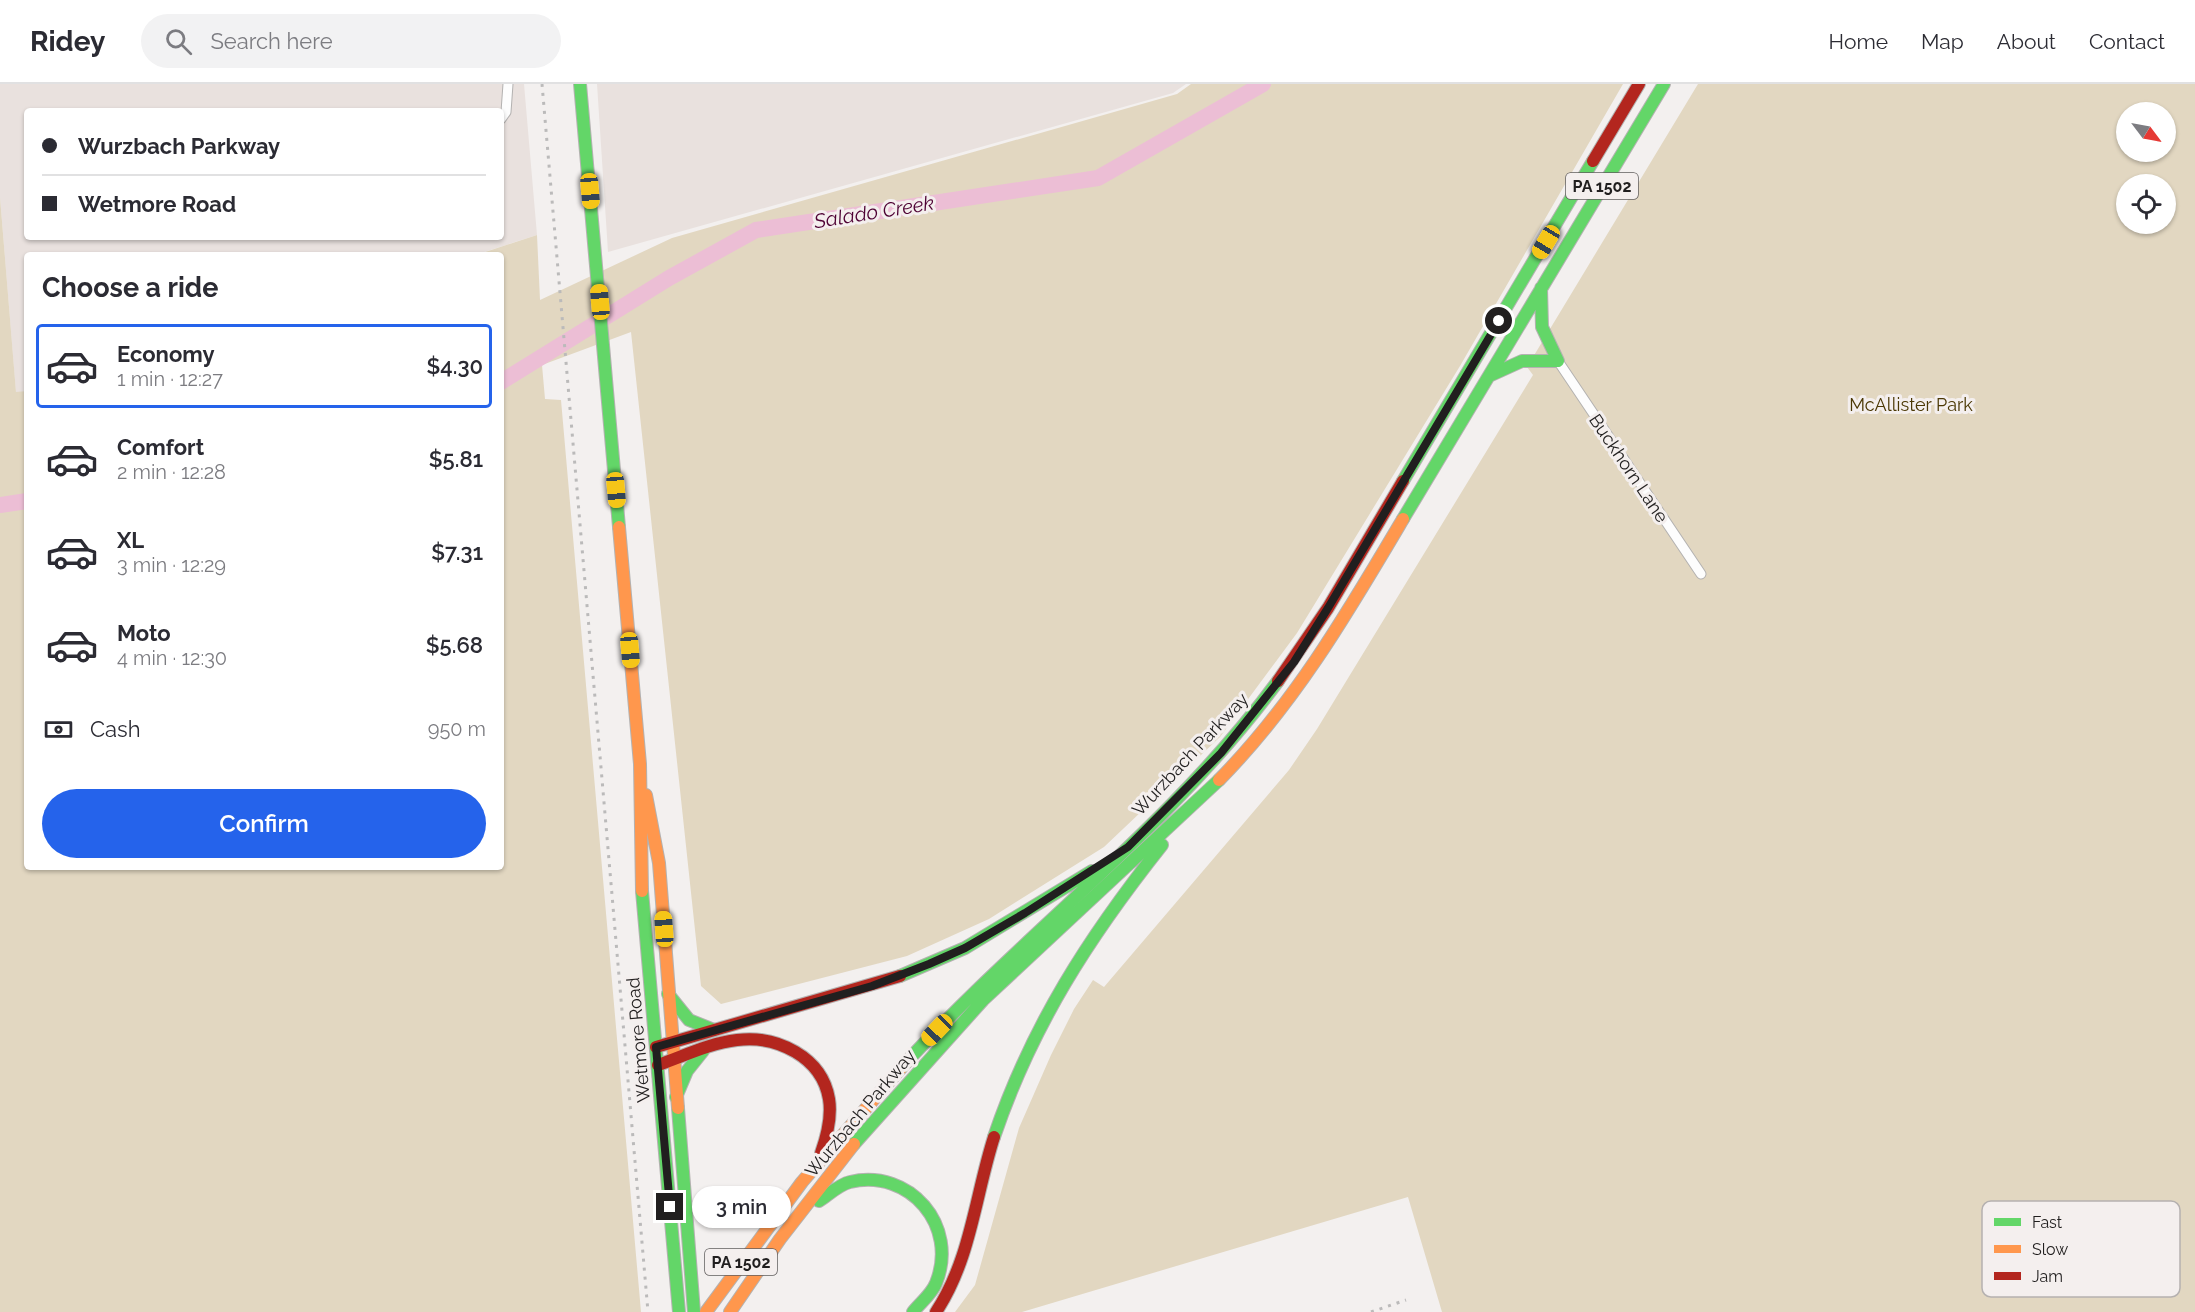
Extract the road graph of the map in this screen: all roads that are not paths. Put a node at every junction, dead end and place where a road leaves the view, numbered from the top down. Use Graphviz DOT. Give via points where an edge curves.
graph roads {
  1 [pos="508,84"];
  2 [pos="580,84"];
  3 [pos="1639,84"];
  4 [pos="1664,84"];
  5 [pos="504,115"];
  6 [pos="1541,288"];
  7 [pos="1558,361"];
  8 [pos="1488,377"];
  9 [pos="1701,574"];
  10 [pos="640,764"];
  11 [pos="1209,791"];
  12 [pos="1128,847"];
  13 [pos="668,994"];
  14 [pos="718,1030"];
  15 [pos="672,1043"];
  16 [pos="656,1047"];
  17 [pos="703,1051"];
  18 [pos="673,1060"];
  19 [pos="658,1065"];
  20 [pos="676,1097"];
  21 [pos="816,1165"];
  22 [pos="780,1239"];
  23 [pos="679,1312"];
  24 [pos="694,1312"];
  25 [pos="706,1312"];
  26 [pos="730,1312"];
  27 [pos="913,1312"];
  28 [pos="936,1312"];
  1 -- 5 [label="street"];
  2 -- 10 [label="main road, Wetmore Road"];
  3 -- 12 [label="main road, Wurzbach Parkway / PA 1502" via="1294,662 1221,753"];
  4 -- 6 [label="main road, Wurzbach Parkway / PA 1502"];
  6 -- 7 [label="main road" via="1542,327"];
  6 -- 8 [label="main road, Wurzbach Parkway / PA 1502"];
  7 -- 8 [label="main road" via="1531,357"];
  7 -- 9 [label="street, Buckhorn Lane"];
  8 -- 11 [label="main road, Wurzbach Parkway / PA 1502" via="1321,655 1267,729"];
  10 -- 13 [label="main road, Wetmore Road" via="659,864"];
  10 -- 16 [label="main road, Wetmore Road" via="640,865"];
  11 -- 22 [label="main road, Wurzbach Parkway / PA 1502" via="983,1000 847,1152"];
  11 -- 28 [label="main road" via="1108,914 1059,991 989,1154 960,1272 950,1295"];
  12 -- 14 [label="main road" via="965,948 872,986"];
  12 -- 21 [label="main road, Wurzbach Parkway / PA 1502" via="983,982"];
  13 -- 14 [label="main road" via="689,1020"];
  13 -- 15 [label="main road, Wetmore Road"];
  14 -- 15 [label="main road"];
  15 -- 16 [label="main road"];
  15 -- 18 [label="main road, Wetmore Road"];
  16 -- 19 [label="main road, Wetmore Road"];
  17 -- 18 [label="main road"];
  17 -- 20 [label="main road" via="687,1071"];
  17 -- 21 [label="main road" via="736,1040 767,1040 793,1050 814,1066 826,1086 830,1114"];
  18 -- 19 [label="main road"];
  18 -- 20 [label="main road, Wetmore Road"];
  19 -- 23 [label="main road, Wetmore Road"];
  20 -- 24 [label="main road, Wetmore Road"];
  21 -- 25 [label="main road, Wurzbach Parkway / PA 1502"];
  22 -- 26 [label="main road, Wurzbach Parkway / PA 1502"];
  22 -- 27 [label="main road" via="831,1188 856,1178 893,1182 923,1202 933,1215 943,1244 939,1275 926,1299"];
}
